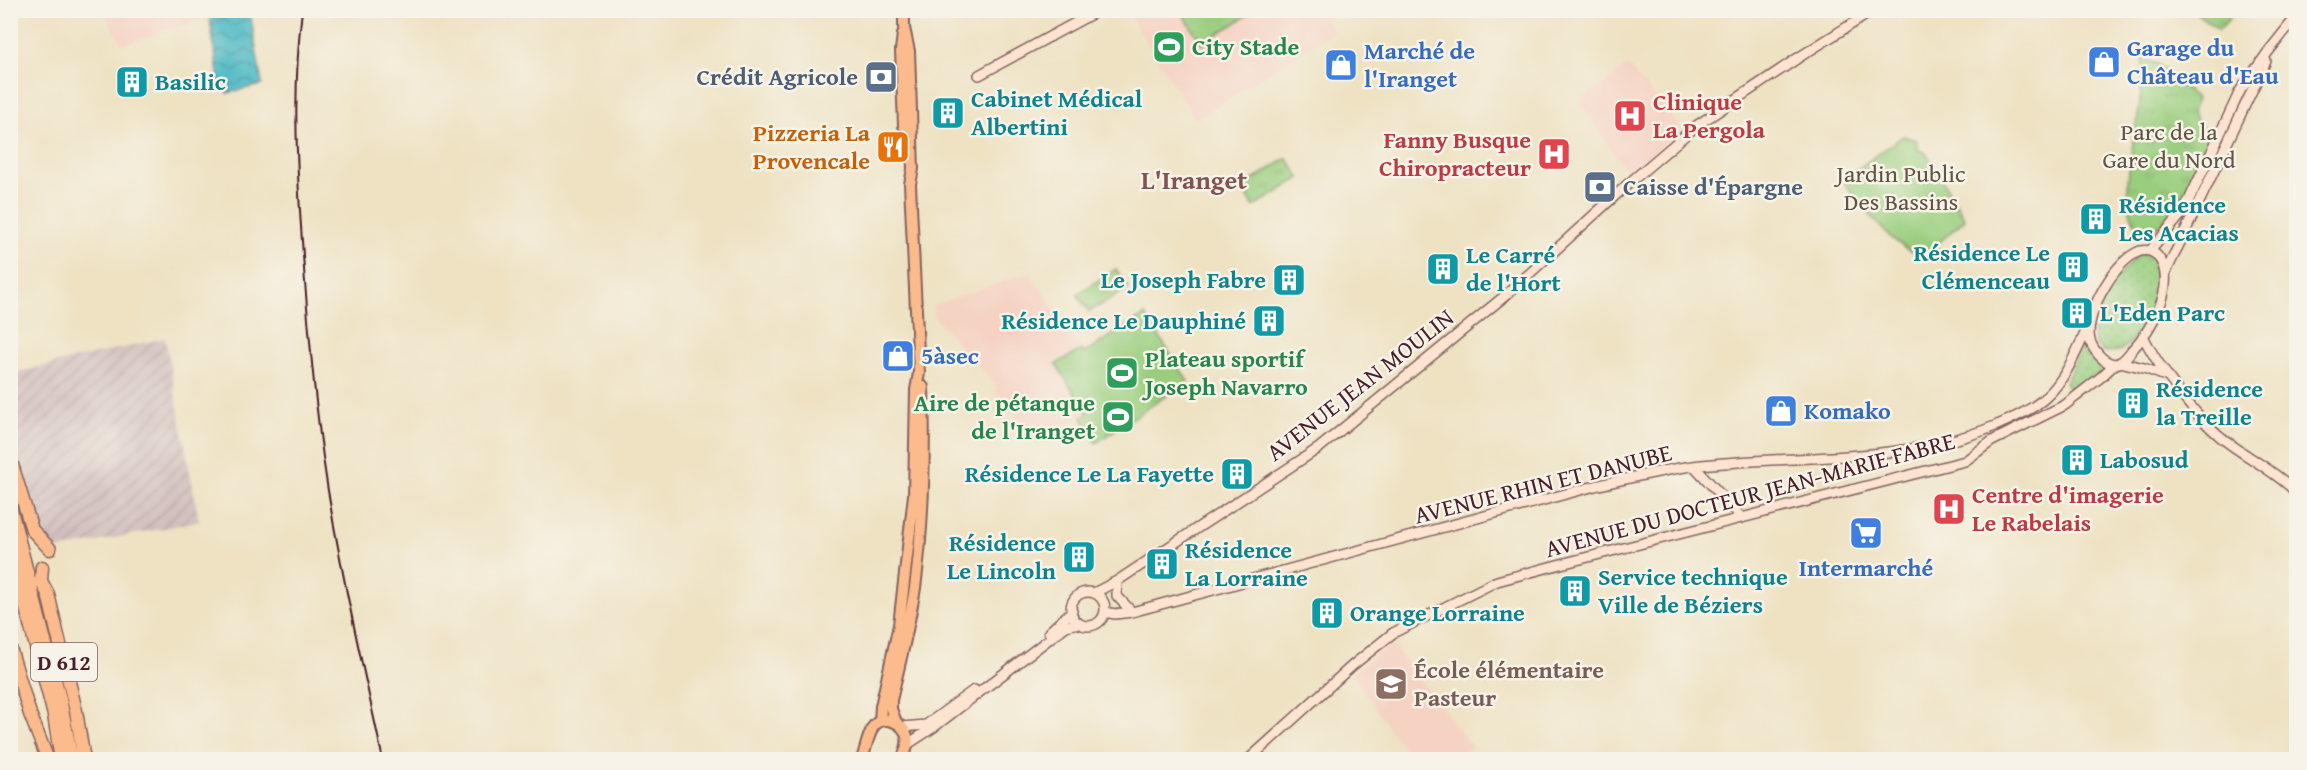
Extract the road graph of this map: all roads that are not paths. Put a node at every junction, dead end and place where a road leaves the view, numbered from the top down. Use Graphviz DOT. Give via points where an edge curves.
graph roads {
  1 [pos="904,10"];
  2 [pos="1099,10"];
  3 [pos="1874,10"];
  4 [pos="2296,17"];
  5 [pos="904,28"];
  6 [pos="2272,48"];
  7 [pos="979,75"];
  8 [pos="910,184"];
  9 [pos="2150,251"];
  10 [pos="2166,272"];
  11 [pos="2090,323"];
  12 [pos="2143,336"];
  13 [pos="2117,363"];
  14 [pos="919,373"];
  15 [pos="2168,378"];
  16 [pos="10,458"];
  17 [pos="1716,465"];
  18 [pos="1694,466"];
  19 [pos="1715,491"];
  20 [pos="2296,492"];
  21 [pos="914,495"];
  22 [pos="1723,499"];
  23 [pos="10,506"];
  24 [pos="1742,518"];
  25 [pos="1717,525"];
  26 [pos="919,543"];
  27 [pos="14,549"];
  28 [pos="50,549"];
  29 [pos="42,567"];
  30 [pos="905,573"];
  31 [pos="1117,581"];
  32 [pos="26,587"];
  33 [pos="1094,593"];
  34 [pos="912,603"];
  35 [pos="1104,607"];
  36 [pos="1072,611"];
  37 [pos="1132,612"];
  38 [pos="1079,623"];
  39 [pos="10,648"];
  40 [pos="880,721"];
  41 [pos="899,724"];
  42 [pos="908,744"];
  43 [pos="48,759"];
  44 [pos="61,759"];
  45 [pos="72,759"];
  46 [pos="84,759"];
  47 [pos="862,759"];
  48 [pos="902,759"];
  49 [pos="1248,759"];
  1 -- 5 [label="main road"];
  2 -- 7 [label="main road"];
  3 -- 31 [label="main road, AVENUE JEAN MOULIN" via="1696,126 1506,295 1319,448"];
  4 -- 6 [label="main road"];
  5 -- 8 [label="main road" via="901,50 906,170"];
  5 -- 8 [label="main road" via="909,51 913,169"];
  6 -- 9 [label="main road" via="2240,91 2184,211"];
  6 -- 10 [label="main road, AVENUE DU DOCTEUR JEAN-MARIE FABRE"];
  8 -- 14 [label="main road"];
  9 -- 10 [label="main road" via="2160,258"];
  9 -- 11 [label="main road, AVENUE RHIN ET DANUBE" via="2134,253 2112,274"];
  10 -- 12 [label="main road, AVENUE DU DOCTEUR JEAN-MARIE FABRE" via="2163,295"];
  11 -- 13 [label="main road" via="2094,350 2100,357"];
  11 -- 17 [label="main road, AVENUE RHIN ET DANUBE" via="2058,385 2045,399 1983,431 1918,449"];
  12 -- 13 [label="main road, AVENUE DU DOCTEUR JEAN-MARIE FABRE"];
  12 -- 15 [label="main road"];
  13 -- 15 [label="main road"];
  13 -- 24 [label="main road, AVENUE DU DOCTEUR JEAN-MARIE FABRE" via="2065,405 1992,441 1965,461"];
  14 -- 21 [label="main road"];
  14 -- 26 [label="main road" via="923,381 924,441"];
  15 -- 20 [label="main road" via="2221,437"];
  16 -- 28 [label="highway" via="32,530"];
  17 -- 18 [label="main road, AVENUE RHIN ET DANUBE"];
  17 -- 19 [label="main road" via="1711,478"];
  18 -- 19 [label="main road"];
  18 -- 37 [label="main road, AVENUE RHIN ET DANUBE" via="1595,486"];
  19 -- 22 [label="main road"];
  21 -- 26 [label="main road" via="918,497"];
  21 -- 30 [label="main road"];
  22 -- 24 [label="main road"];
  22 -- 25 [label="main road" via="1725,511"];
  23 -- 27 [label="highway, D 612"];
  24 -- 25 [label="main road, AVENUE DU DOCTEUR JEAN-MARIE FABRE"];
  25 -- 49 [label="main road, AVENUE DU DOCTEUR JEAN-MARIE FABRE" via="1501,580 1412,623 1380,643"];
  26 -- 34 [label="main road"];
  27 -- 32 [label="highway, D 612"];
  29 -- 46 [label="highway, D 612" via="41,580 48,594"];
  30 -- 34 [label="main road"];
  30 -- 40 [label="main road"];
  31 -- 33 [label="main road, AVENUE JEAN MOULIN"];
  31 -- 35 [label="main road, AVENUE JEAN MOULIN" via="1106,594"];
  31 -- 37 [label="main road" via="1117,596"];
  32 -- 44 [label="highway, D 612"];
  32 -- 45 [label="highway, D 612" via="60,699"];
  33 -- 35 [label="main road"];
  33 -- 36 [label="main road" via="1082,593"];
  34 -- 41 [label="main road" via="891,700"];
  35 -- 37 [label="main road, AVENUE RHIN ET DANUBE" via="1115,615"];
  35 -- 38 [label="main road" via="1100,621"];
  36 -- 38 [label="main road"];
  36 -- 41 [label="main road" via="1020,656 926,725"];
  38 -- 42 [label="main road" via="1066,626"];
  39 -- 43 [label="highway"];
  40 -- 41 [label="main road"];
  40 -- 47 [label="main road"];
  41 -- 42 [label="main road"];
  42 -- 48 [label="main road"];
}
